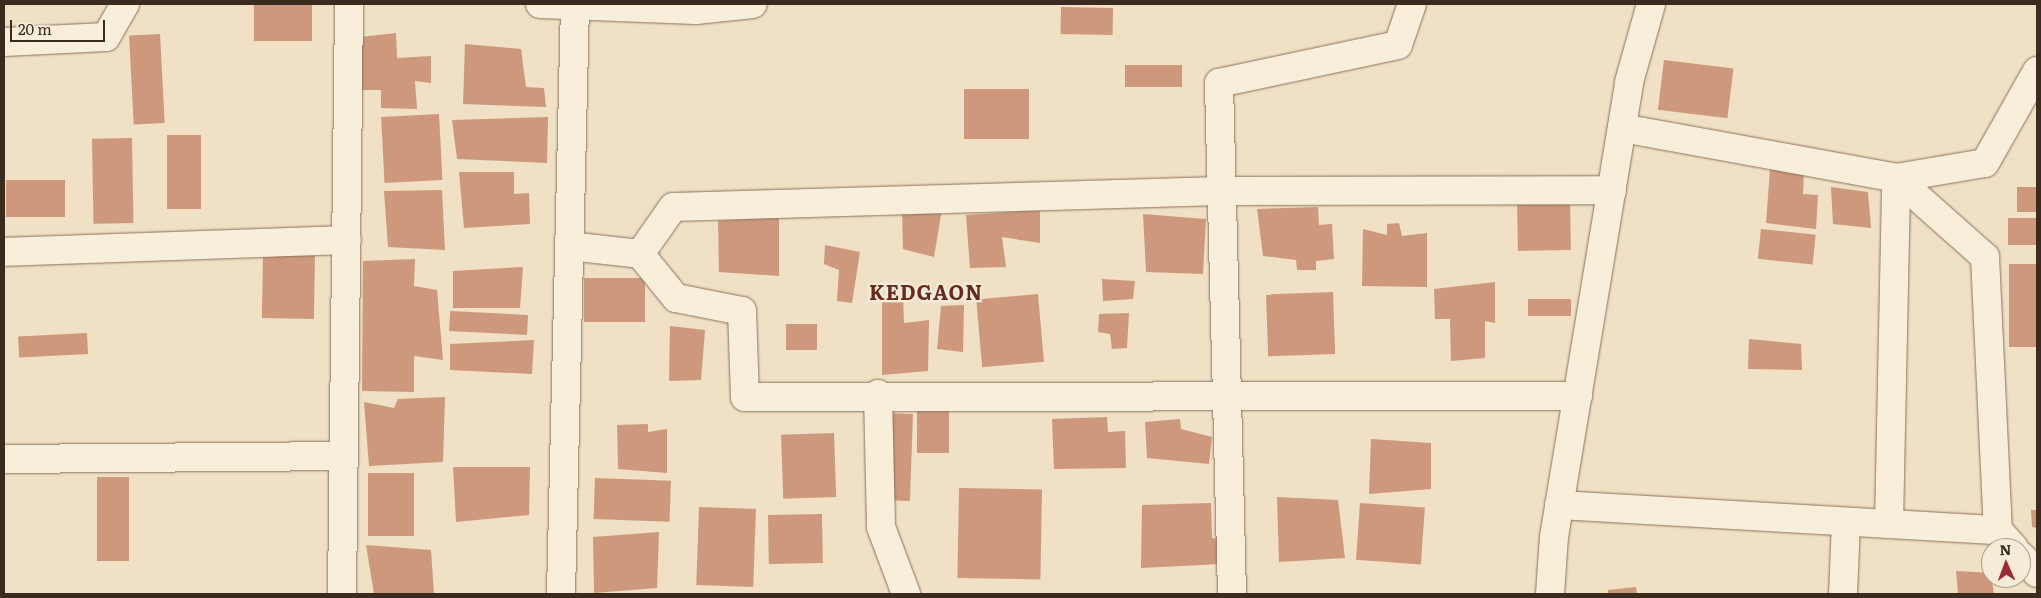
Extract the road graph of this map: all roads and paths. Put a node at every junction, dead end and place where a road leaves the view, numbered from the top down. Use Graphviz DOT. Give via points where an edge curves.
graph roads {
  1 [pos="126,4"];
  2 [pos="349,4"];
  3 [pos="540,4"];
  4 [pos="753,4"];
  5 [pos="1412,4"];
  6 [pos="1651,4"];
  7 [pos="575,5"];
  8 [pos="4,42"];
  9 [pos="2037,71"];
  10 [pos="1622,128"];
  11 [pos="1896,178"];
  12 [pos="1222,190"];
  13 [pos="1612,190"];
  14 [pos="347,240"];
  15 [pos="569,246"];
  16 [pos="4,252"];
  17 [pos="640,254"];
  18 [pos="878,394"];
  19 [pos="1227,396"];
  20 [pos="1578,396"];
  21 [pos="344,456"];
  22 [pos="4,459"];
  23 [pos="1559,505"];
  24 [pos="1846,522"];
  25 [pos="1889,524"];
  26 [pos="1998,538"];
  27 [pos="2006,538"];
  28 [pos="342,594"];
  29 [pos="561,594"];
  30 [pos="906,594"];
  31 [pos="1232,594"];
  32 [pos="1550,594"];
  33 [pos="1843,594"];
  1 -- 8 [label="street" via="106,36"];
  2 -- 14 [label="street"];
  3 -- 7 [label="street"];
  4 -- 7 [label="street" via="696,10"];
  5 -- 12 [label="street" via="1398,45 1219,83"];
  6 -- 10 [label="street" via="1629,82"];
  7 -- 15 [label="street"];
  9 -- 11 [label="street" via="1985,163"];
  10 -- 11 [label="street"];
  10 -- 13 [label="street"];
  11 -- 25 [label="street"];
  11 -- 27 [label="street" via="1985,257"];
  12 -- 13 [label="street"];
  12 -- 17 [label="street" via="673,207"];
  12 -- 19 [label="street"];
  13 -- 20 [label="street"];
  14 -- 16 [label="street"];
  14 -- 21 [label="street"];
  15 -- 17 [label="street"];
  15 -- 29 [label="street"];
  17 -- 18 [label="street" via="676,298 742,311 745,397"];
  18 -- 19 [label="street"];
  18 -- 30 [label="street" via="881,528"];
  19 -- 20 [label="street"];
  19 -- 31 [label="street"];
  20 -- 23 [label="street"];
  21 -- 22 [label="street"];
  21 -- 28 [label="street"];
  23 -- 24 [label="street"];
  23 -- 32 [label="street"];
  24 -- 25 [label="street"];
  24 -- 33 [label="street"];
  25 -- 26 [label="street"];
}
